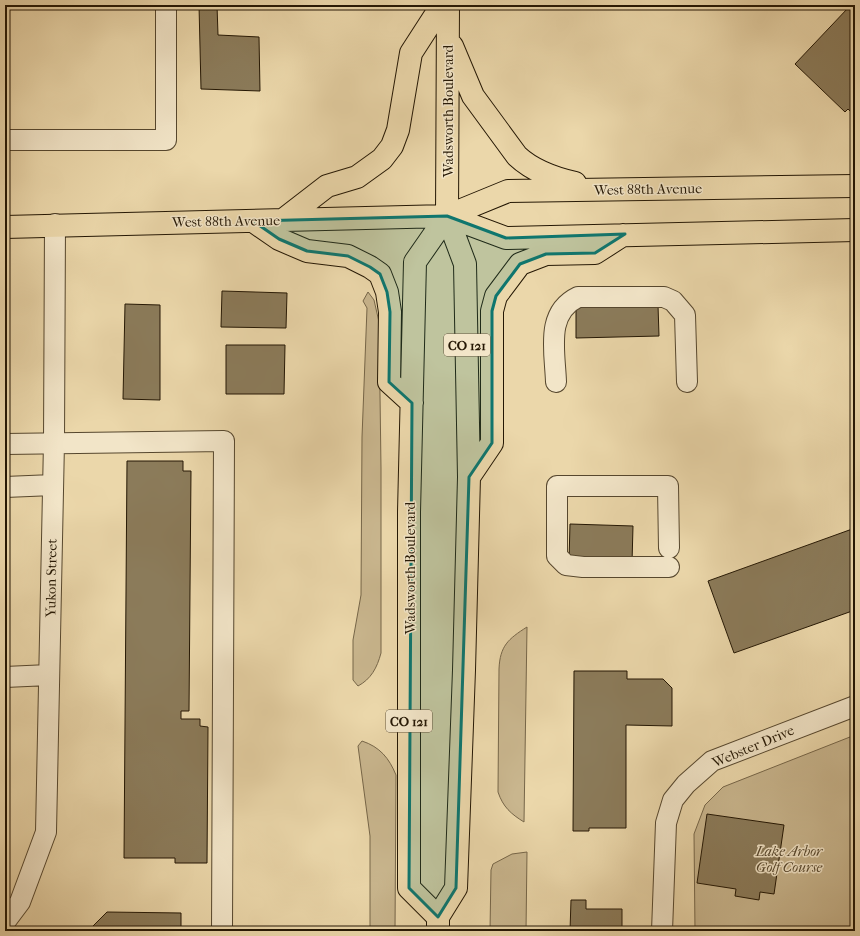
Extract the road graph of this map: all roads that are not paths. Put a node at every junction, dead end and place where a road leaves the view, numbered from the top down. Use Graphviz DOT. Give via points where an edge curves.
graph roads {
  1 [pos="166,5"];
  2 [pos="442,5"];
  3 [pos="448,5"];
  4 [pos="448,37"];
  5 [pos="5,140"];
  6 [pos="855,186"];
  7 [pos="601,190"];
  8 [pos="447,216"];
  9 [pos="283,220"];
  10 [pos="253,221"];
  11 [pos="55,224"];
  12 [pos="5,227"];
  13 [pos="855,230"];
  14 [pos="625,234"];
  15 [pos="556,382"];
  16 [pos="688,382"];
  17 [pos="412,403"];
  18 [pos="54,442"];
  19 [pos="5,444"];
  20 [pos="469,477"];
  21 [pos="53,485"];
  22 [pos="5,487"];
  23 [pos="669,557"];
  24 [pos="49,675"];
  25 [pos="5,678"];
  26 [pos="855,706"];
  27 [pos="5,922"];
  28 [pos="438,924"];
  29 [pos="222,931"];
  30 [pos="662,931"];
  1 -- 5 [label="street" via="166,140"];
  2 -- 9 [label="main road" via="411,53 398,130 392,146 382,159 357,176 327,186"];
  3 -- 4 [label="main road, Wadsworth Boulevard / CO 121"];
  4 -- 7 [label="main road" via="473,96 516,156 525,164 552,178"];
  4 -- 8 [label="main road, Wadsworth Boulevard / CO 121"];
  6 -- 7 [label="main road, West 88th Avenue"];
  7 -- 8 [label="main road, West 88th Avenue" via="508,191"];
  8 -- 9 [label="main road, West 88th Avenue"];
  8 -- 14 [label="main road, West 88th Avenue" via="506,238"];
  8 -- 17 [label="main road, Wadsworth Boulevard / CO 121" via="415,262"];
  8 -- 20 [label="main road, Wadsworth Boulevard / CO 121" via="465,264"];
  9 -- 10 [label="main road, West 88th Avenue"];
  10 -- 11 [label="main road, West 88th Avenue"];
  10 -- 17 [label="main road" via="279,239 307,251 348,256 380,274 387,292 390,312 389,382"];
  11 -- 12 [label="main road, West 88th Avenue"];
  11 -- 18 [label="street, Yukon Street"];
  13 -- 14 [label="main road, West 88th Avenue"];
  14 -- 20 [label="main road" via="595,253 546,254 520,264 496,296 492,311 492,443"];
  15 -- 16 [label="street" via="555,325 562,308 568,302 578,297 664,297 673,301 685,315"];
  17 -- 28 [label="main road, Wadsworth Boulevard / CO 121" via="409,512 409,888"];
  18 -- 19 [label="street"];
  18 -- 21 [label="street, Yukon Street"];
  18 -- 29 [label="street" via="224,441"];
  20 -- 28 [label="main road, Wadsworth Boulevard / CO 121" via="456,888"];
  21 -- 22 [label="street"];
  21 -- 24 [label="street, Yukon Street"];
  23 -- 23 [label="street" via="668,486 557,486 557,556 566,565"];
  24 -- 25 [label="street"];
  24 -- 27 [label="street, Yukon Street" via="46,832 20,902"];
  26 -- 30 [label="street, Webster Drive" via="712,761 686,784 673,800 666,823"];
}
